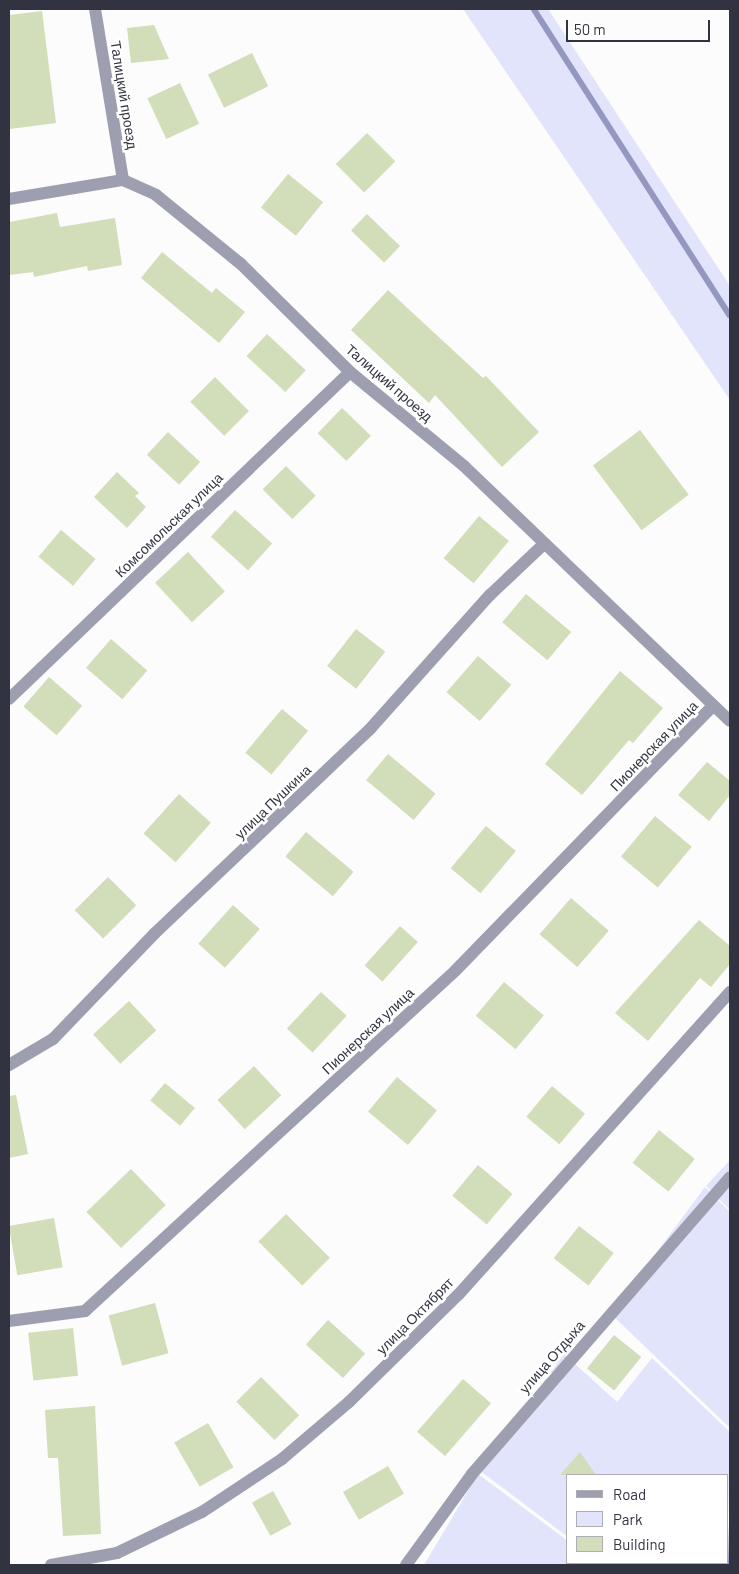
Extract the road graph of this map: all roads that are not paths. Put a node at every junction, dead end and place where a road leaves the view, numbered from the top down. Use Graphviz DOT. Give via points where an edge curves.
graph roads {
  1 [pos="95,9"];
  2 [pos="123,180"];
  3 [pos="9,199"];
  4 [pos="350,372"];
  5 [pos="544,544"];
  6 [pos="9,699"];
  7 [pos="713,706"];
  8 [pos="730,721"];
  9 [pos="730,992"];
  10 [pos="9,1064"];
  11 [pos="730,1177"];
  12 [pos="9,1321"];
  13 [pos="51,1565"];
  14 [pos="406,1565"];
  1 -- 2 [label="street, Талицкий проезд"];
  2 -- 3 [label="street"];
  2 -- 4 [label="street, Талицкий проезд" via="156,195 241,264"];
  4 -- 5 [label="street, Талицкий проезд" via="464,466"];
  4 -- 6 [label="street, Комсомольская улица"];
  5 -- 7 [label="street, Талицкий проезд"];
  5 -- 10 [label="street, улица Пушкина" via="490,595 370,729 154,934 53,1039"];
  7 -- 8 [label="street, Талицкий проезд"];
  7 -- 12 [label="street, Пионерская улица" via="455,971 85,1311"];
  9 -- 13 [label="street, улица Октябрят" via="459,1294 350,1402 282,1459 202,1512 117,1553"];
  11 -- 14 [label="street, улица Отдыха" via="472,1474"];
}
